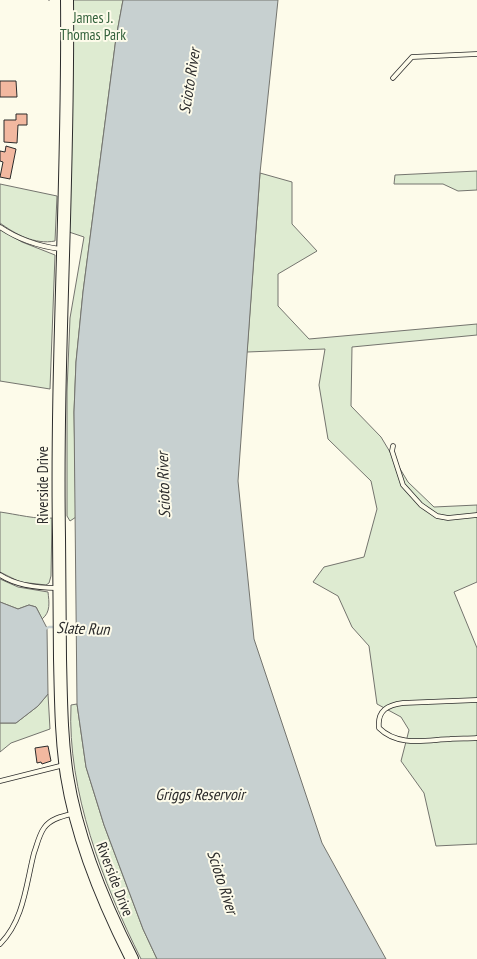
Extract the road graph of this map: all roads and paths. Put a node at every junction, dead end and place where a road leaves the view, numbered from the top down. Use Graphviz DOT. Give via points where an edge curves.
graph roads {
  1 [pos="67,0"];
  2 [pos="477,54"];
  3 [pos="393,78"];
  4 [pos="0,227"];
  5 [pos="62,249"];
  6 [pos="393,446"];
  7 [pos="477,516"];
  8 [pos="0,574"];
  9 [pos="60,588"];
  10 [pos="477,700"];
  11 [pos="477,738"];
  12 [pos="66,765"];
  13 [pos="0,781"];
  14 [pos="76,813"];
  15 [pos="0,944"];
  16 [pos="132,959"];
  1 -- 5 [label="main road, Riverside Drive"];
  2 -- 3 [label="lane" via="412,57"];
  4 -- 5 [label="lane" via="32,244"];
  5 -- 9 [label="main road, Riverside Drive"];
  6 -- 7 [label="lane" via="403,485 421,506 437,516 448,518"];
  8 -- 9 [label="lane" via="19,584"];
  9 -- 12 [label="main road, Riverside Drive" via="61,701"];
  10 -- 11 [label="lane" via="392,705 382,712 378,720 384,734 399,739 420,742"];
  12 -- 13 [label="lane"];
  12 -- 14 [label="main road, Riverside Drive"];
  14 -- 15 [label="lane" via="54,819 45,827 19,913 11,932"];
  14 -- 16 [label="main road, Riverside Drive" via="85,848"];
}
